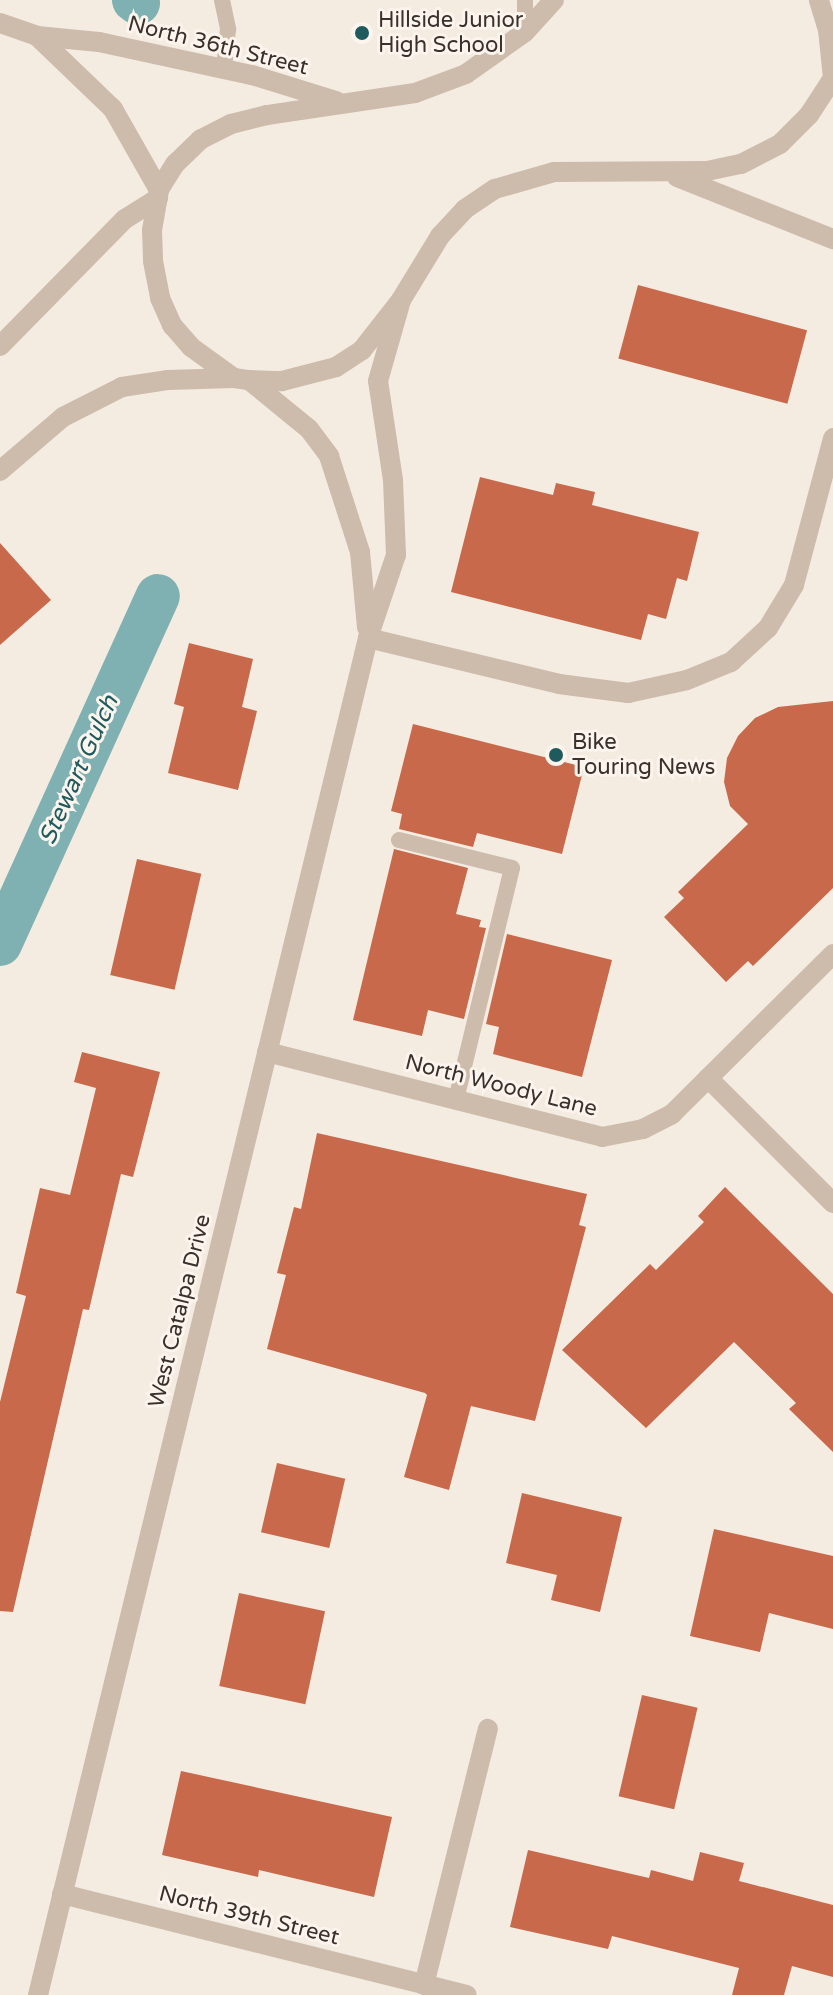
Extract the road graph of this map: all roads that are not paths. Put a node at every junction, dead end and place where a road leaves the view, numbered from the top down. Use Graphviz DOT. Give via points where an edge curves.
graph roads {
  1 [pos="222,0"];
  2 [pos="525,0"];
  3 [pos="554,0"];
  4 [pos="819,0"];
  5 [pos="0,23"];
  6 [pos="525,32"];
  7 [pos="37,36"];
  8 [pos="224,69"];
  9 [pos="832,82"];
  10 [pos="339,103"];
  11 [pos="669,174"];
  12 [pos="159,194"];
  13 [pos="833,239"];
  14 [pos="401,300"];
  15 [pos="0,346"];
  16 [pos="241,379"];
  17 [pos="833,438"];
  18 [pos="0,471"];
  19 [pos="368,638"];
  20 [pos="399,840"];
  21 [pos="833,954"];
  22 [pos="267,1052"];
  23 [pos="708,1078"];
  24 [pos="456,1100"];
  25 [pos="833,1203"];
  26 [pos="488,1729"];
  27 [pos="62,1894"];
  28 [pos="424,1985"];
  29 [pos="38,1995"];
  30 [pos="467,1995"];
  1 -- 8 [label="lane" via="227,21"];
  2 -- 6 [label="lane"];
  3 -- 6 [label="street"];
  4 -- 9 [label="street" via="828,30"];
  5 -- 7 [label="street, North 36th Street"];
  6 -- 10 [label="street" via="466,74 415,93"];
  7 -- 8 [label="street, North 36th Street" via="99,42"];
  7 -- 12 [label="street, North 36th Street" via="113,109"];
  8 -- 10 [label="street, North 36th Street"];
  9 -- 11 [label="street" via="780,144 741,164"];
  10 -- 12 [label="street" via="231,124 201,139 175,164"];
  11 -- 13 [label="street"];
  11 -- 14 [label="street" via="584,169 495,189 465,209 440,236"];
  12 -- 15 [label="street" via="125,219"];
  12 -- 16 [label="street, West Catalpa Drive" via="152,230 160,298 172,325 191,347"];
  14 -- 16 [label="street" via="362,350 336,367 282,381"];
  14 -- 19 [label="street, West Catalpa Drive" via="378,381 393,480 396,555"];
  16 -- 18 [label="street" via="122,387 63,417"];
  16 -- 19 [label="street, West Catalpa Drive" via="309,429 329,456 360,552"];
  17 -- 19 [label="street" via="794,585 768,628 731,662 687,680 628,693 559,684"];
  19 -- 22 [label="street, West Catalpa Drive"];
  20 -- 24 [label="lane" via="512,868"];
  21 -- 23 [label="street, North Woody Lane"];
  22 -- 24 [label="street, North Woody Lane"];
  22 -- 27 [label="street, West Catalpa Drive"];
  23 -- 24 [label="street, North Woody Lane" via="672,1114 643,1129 602,1137"];
  23 -- 25 [label="street"];
  26 -- 28 [label="street"];
  27 -- 28 [label="street, North 39th Street"];
  27 -- 29 [label="street, West Catalpa Drive"];
  28 -- 30 [label="street, North 39th Street"];
}
